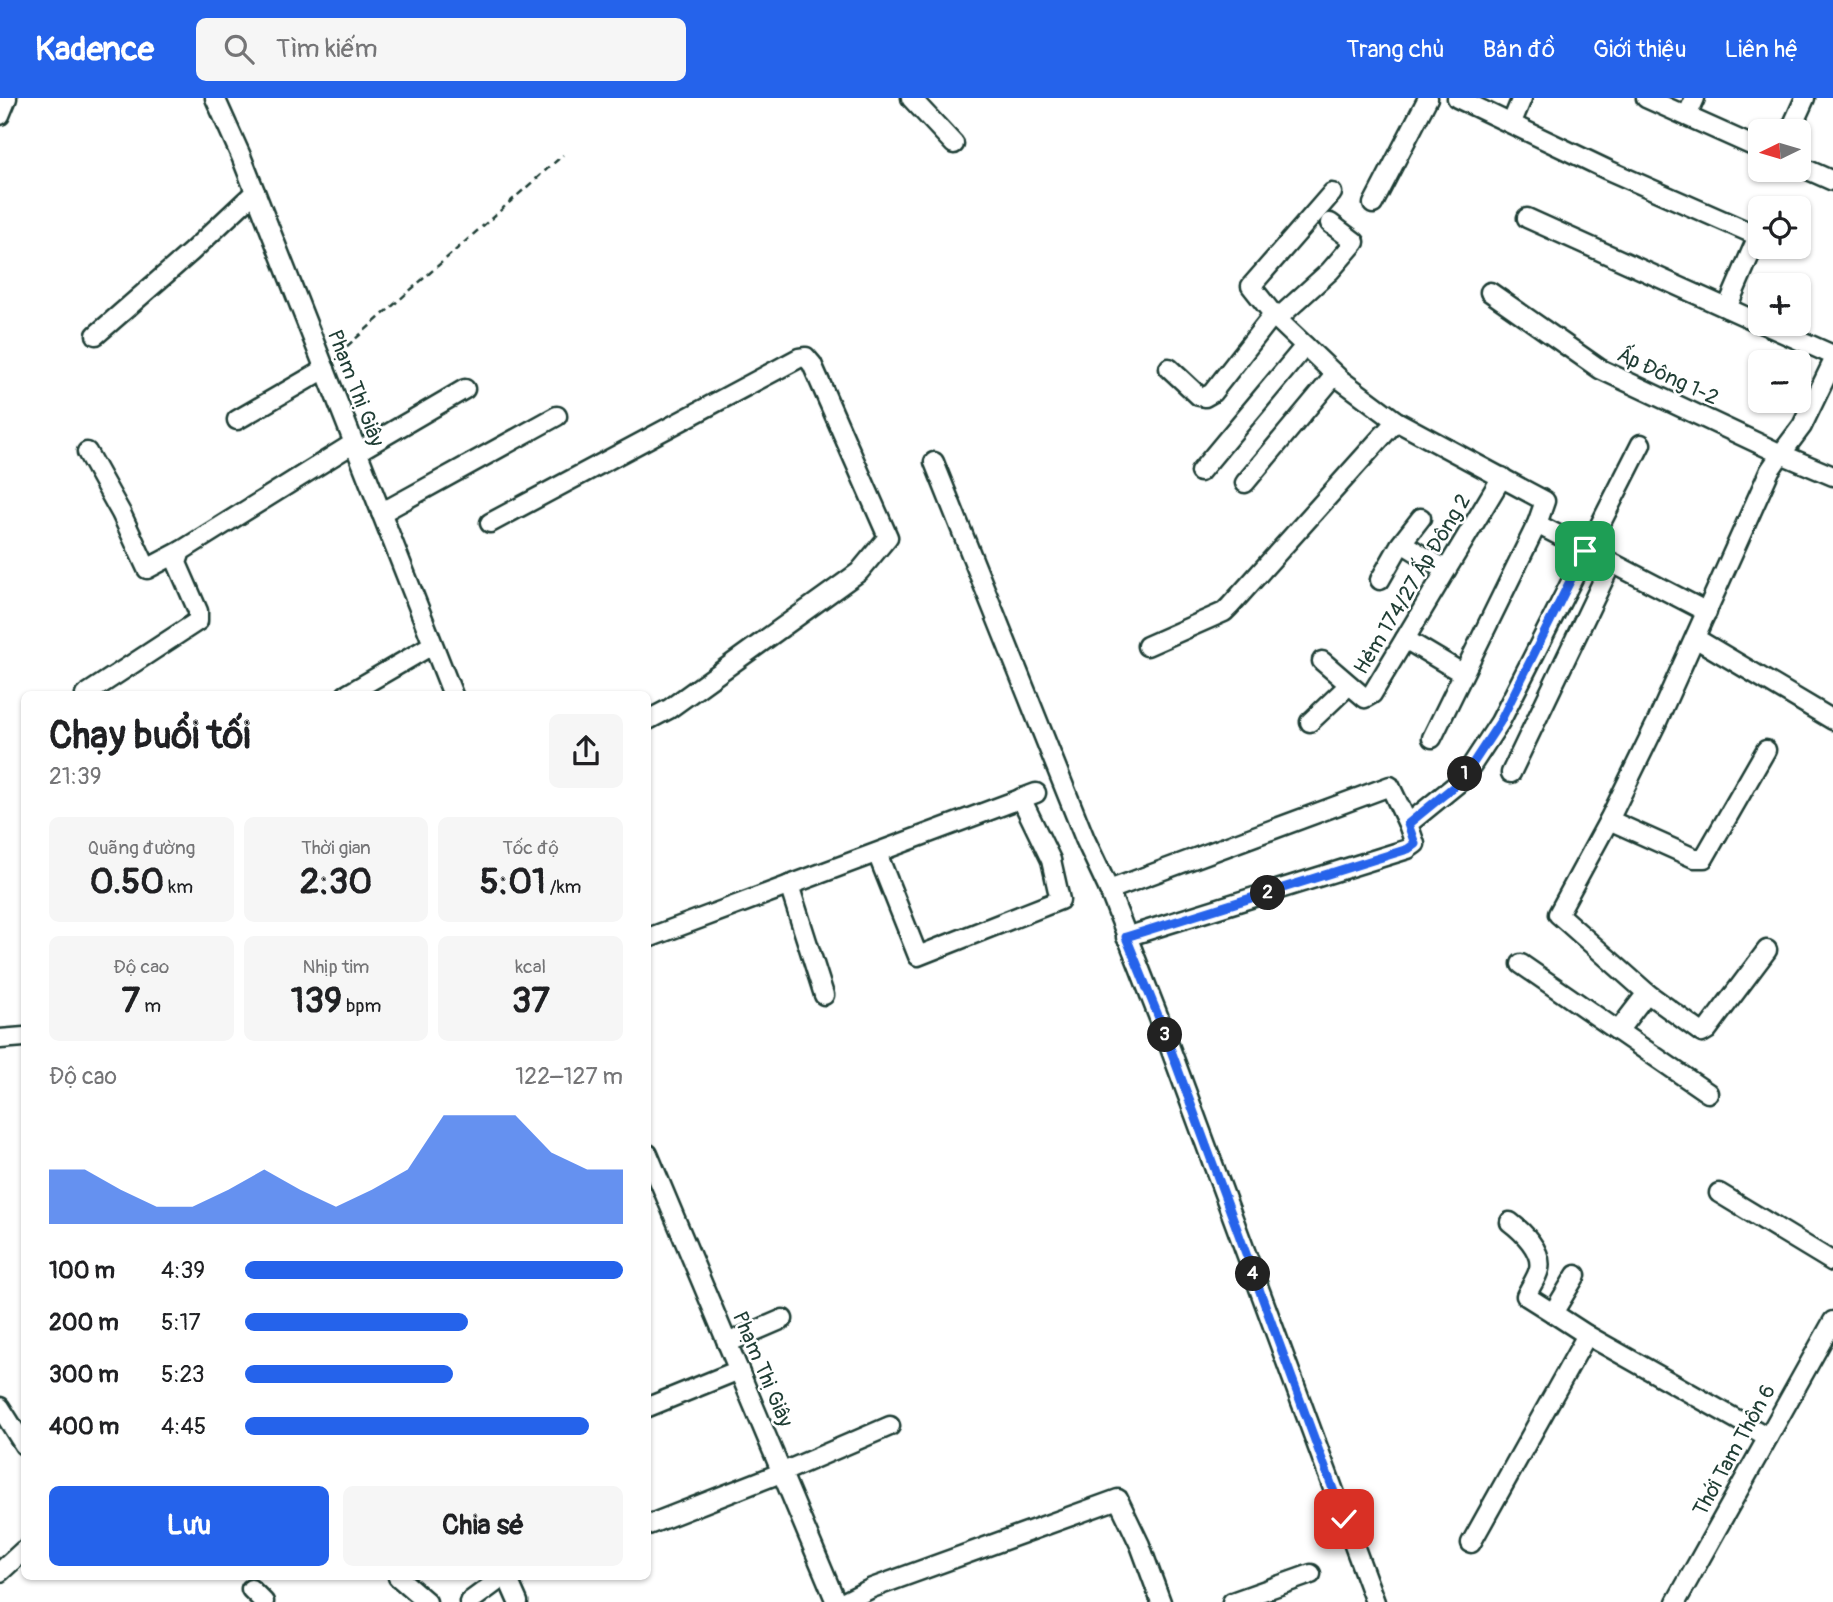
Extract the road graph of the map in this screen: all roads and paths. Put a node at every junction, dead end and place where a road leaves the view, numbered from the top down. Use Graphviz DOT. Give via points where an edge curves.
graph roads {
  1 [pos="7,98"];
  2 [pos="215,98"];
  3 [pos="912,98"];
  4 [pos="1428,98"];
  5 [pos="1457,98"];
  6 [pos="1522,98"];
  7 [pos="1646,98"];
  8 [pos="1695,98"];
  9 [pos="1805,98"];
  10 [pos="0,115"];
  11 [pos="1687,116"];
  12 [pos="1795,119"];
  13 [pos="1513,122"];
  14 [pos="954,144"];
  15 [pos="1748,144"];
  16 [pos="563,155"];
  17 [pos="1811,171"];
  18 [pos="1833,181"];
  19 [pos="255,192"];
  20 [pos="1332,193"];
  21 [pos="1373,204"];
  22 [pos="1527,218"];
  23 [pos="1330,223"];
  24 [pos="1748,228"];
  25 [pos="1748,259"];
  26 [pos="1490,292"];
  27 [pos="1727,308"];
  28 [pos="1275,317"];
  29 [pos="1748,317"];
  30 [pos="96,335"];
  31 [pos="1791,336"];
  32 [pos="1305,346"];
  33 [pos="1833,355"];
  34 [pos="1833,362"];
  35 [pos="323,365"];
  36 [pos="1169,369"];
  37 [pos="1335,375"];
  38 [pos="465,389"];
  39 [pos="557,416"];
  40 [pos="237,420"];
  41 [pos="1396,421"];
  42 [pos="1641,444"];
  43 [pos="356,447"];
  44 [pos="88,452"];
  45 [pos="1781,454"];
  46 [pos="934,462"];
  47 [pos="1200,472"];
  48 [pos="1833,476"];
  49 [pos="1502,477"];
  50 [pos="1245,483"];
  51 [pos="381,513"];
  52 [pos="1421,518"];
  53 [pos="490,523"];
  54 [pos="1537,524"];
  55 [pos="1402,543"];
  56 [pos="181,551"];
  57 [pos="1585,551"];
  58 [pos="1611,564"];
  59 [pos="1446,570"];
  60 [pos="1380,580"];
  61 [pos="1707,612"];
  62 [pos="1695,638"];
  63 [pos="1405,639"];
  64 [pos="432,645"];
  65 [pos="1147,646"];
  66 [pos="1322,661"];
  67 [pos="1462,674"];
  68 [pos="1349,685"];
  69 [pos="91,691"];
  70 [pos="353,691"];
  71 [pos="451,691"];
  72 [pos="651,718"];
  73 [pos="1833,719"];
  74 [pos="1310,722"];
  75 [pos="1432,738"];
  76 [pos="1766,750"];
  77 [pos="1511,773"];
  78 [pos="1609,820"];
  79 [pos="1408,824"];
  80 [pos="877,853"];
  81 [pos="789,885"];
  82 [pos="1109,890"];
  83 [pos="651,937"];
  84 [pos="1126,937"];
  85 [pos="1767,950"];
  86 [pos="1521,964"];
  87 [pos="1647,993"];
  88 [pos="824,995"];
  89 [pos="1618,1031"];
  90 [pos="21,1037"];
  91 [pos="0,1038"];
  92 [pos="1708,1094"];
  93 [pos="651,1161"];
  94 [pos="1719,1193"];
  95 [pos="667,1200"];
  96 [pos="651,1203"];
  97 [pos="1510,1222"];
  98 [pos="1833,1262"];
  99 [pos="1576,1275"];
  100 [pos="1553,1313"];
  101 [pos="783,1319"];
  102 [pos="1831,1329"];
  103 [pos="1587,1335"];
  104 [pos="727,1343"];
  105 [pos="739,1370"];
  106 [pos="651,1406"];
  107 [pos="0,1407"];
  108 [pos="890,1426"];
  109 [pos="1768,1437"];
  110 [pos="21,1440"];
  111 [pos="783,1472"];
  112 [pos="651,1519"];
  113 [pos="1471,1543"];
  114 [pos="21,1553"];
  115 [pos="0,1572"];
  116 [pos="1311,1574"];
  117 [pos="401,1580"];
  118 [pos="501,1580"];
  119 [pos="507,1580"];
  120 [pos="251,1589"];
  121 [pos="264,1602"];
  122 [pos="427,1602"];
  123 [pos="469,1602"];
  124 [pos="518,1602"];
  125 [pos="836,1602"];
  126 [pos="844,1602"];
  127 [pos="1161,1602"];
  128 [pos="1232,1602"];
  129 [pos="1375,1602"];
  130 [pos="1676,1602"];
  1 -- 10 [label="street"];
  2 -- 19 [label="street, Phạm Thị Giây"];
  3 -- 14 [label="street"];
  4 -- 21 [label="street"];
  5 -- 13 [label="street"];
  6 -- 13 [label="street"];
  7 -- 11 [label="street"];
  8 -- 11 [label="street"];
  9 -- 12 [label="street"];
  11 -- 15 [label="street"];
  13 -- 24 [label="street" via="1608,170"];
  16 -- 35 [label="path"];
  17 -- 18 [label="street"];
  19 -- 30 [label="street"];
  19 -- 35 [label="street, Phạm Thị Giây"];
  20 -- 28 [label="street" via="1251,286"];
  22 -- 27 [label="street"];
  23 -- 28 [label="street" via="1355,243 1330,271"];
  25 -- 27 [label="street"];
  26 -- 45 [label="street, Ấp Đông 1-2" via="1600,369"];
  27 -- 29 [label="street"];
  28 -- 32 [label="street"];
  28 -- 36 [label="street" via="1205,397"];
  31 -- 33 [label="street"];
  32 -- 37 [label="street"];
  32 -- 47 [label="street"];
  34 -- 45 [label="street" via="1802,426"];
  35 -- 40 [label="street"];
  35 -- 43 [label="street, Phạm Thị Giây"];
  37 -- 41 [label="street"];
  37 -- 50 [label="street"];
  38 -- 43 [label="street"];
  39 -- 51 [label="street"];
  41 -- 49 [label="street"];
  41 -- 65 [label="street" via="1224,612"];
  42 -- 57 [label="street"];
  43 -- 51 [label="street, Phạm Thị Giây"];
  43 -- 56 [label="street"];
  44 -- 56 [label="street" via="147,569"];
  45 -- 48 [label="street, Ấp Đông 1-2"];
  45 -- 61 [label="street"];
  46 -- 82 [label="street" via="1084,839"];
  49 -- 54 [label="street" via="1545,501"];
  49 -- 59 [label="street, Hẻm 174/27 Ấp Đông 2"];
  51 -- 64 [label="street, Phạm Thị Giây"];
  52 -- 55 [label="street"];
  53 -- 72 [label="street" via="799,358 806,357 812,364 888,537 859,572"];
  54 -- 57 [label="street"];
  54 -- 67 [label="street"];
  55 -- 59 [label="street"];
  55 -- 60 [label="street"];
  56 -- 69 [label="street" via="177,563 198,621"];
  57 -- 58 [label="street"];
  57 -- 79 [label="street" via="1500,722 1462,780"];
  58 -- 61 [label="street"];
  58 -- 77 [label="street"];
  59 -- 63 [label="street, Hẻm 174/27 Ấp Đông 2"];
  61 -- 62 [label="street"];
  62 -- 73 [label="street"];
  62 -- 78 [label="street"];
  63 -- 67 [label="street"];
  63 -- 68 [label="street, Hẻm 174/27 Ấp Đông 2" via="1372,694 1365,698"];
  64 -- 70 [label="street"];
  64 -- 71 [label="street, Phạm Thị Giây"];
  66 -- 68 [label="street, Hẻm 174/27 Ấp Đông 2"];
  67 -- 75 [label="street"];
  68 -- 74 [label="street"];
  76 -- 78 [label="street" via="1704,858 1693,858"];
  78 -- 87 [label="street" via="1558,914"];
  79 -- 82 [label="street" via="1390,786"];
  79 -- 84 [label="street" via="1415,844 1408,849"];
  80 -- 80 [label="street" via="1029,796 1060,900 918,956"];
  80 -- 81 [label="street"];
  81 -- 83 [label="street"];
  81 -- 88 [label="street"];
  82 -- 84 [label="street"];
  84 -- 129 [label="street"];
  85 -- 87 [label="street" via="1702,1033"];
  86 -- 89 [label="street"];
  87 -- 89 [label="street"];
  89 -- 92 [label="street"];
  90 -- 91 [label="street"];
  93 -- 95 [label="street, Phạm Thị Giây"];
  94 -- 98 [label="street"];
  95 -- 96 [label="street"];
  95 -- 104 [label="street, Phạm Thị Giây"];
  97 -- 100 [label="street" via="1522,1231 1538,1260 1526,1296"];
  99 -- 100 [label="street"];
  100 -- 103 [label="street"];
  101 -- 104 [label="street"];
  102 -- 109 [label="street, Thới Tam Thôn 6"];
  103 -- 109 [label="street"];
  103 -- 113 [label="street"];
  104 -- 105 [label="street, Phạm Thị Giây"];
  105 -- 106 [label="street"];
  105 -- 111 [label="street, Phạm Thị Giây"];
  107 -- 110 [label="street"];
  108 -- 111 [label="street"];
  109 -- 130 [label="street, Thới Tam Thôn 6"];
  111 -- 112 [label="street"];
  111 -- 125 [label="street, Phạm Thị Giây"];
  114 -- 115 [label="street"];
  116 -- 128 [label="street"];
  117 -- 122 [label="street"];
  118 -- 123 [label="street"];
  119 -- 124 [label="street"];
  120 -- 121 [label="street"];
  126 -- 127 [label="street" via="1118,1499"];
}
